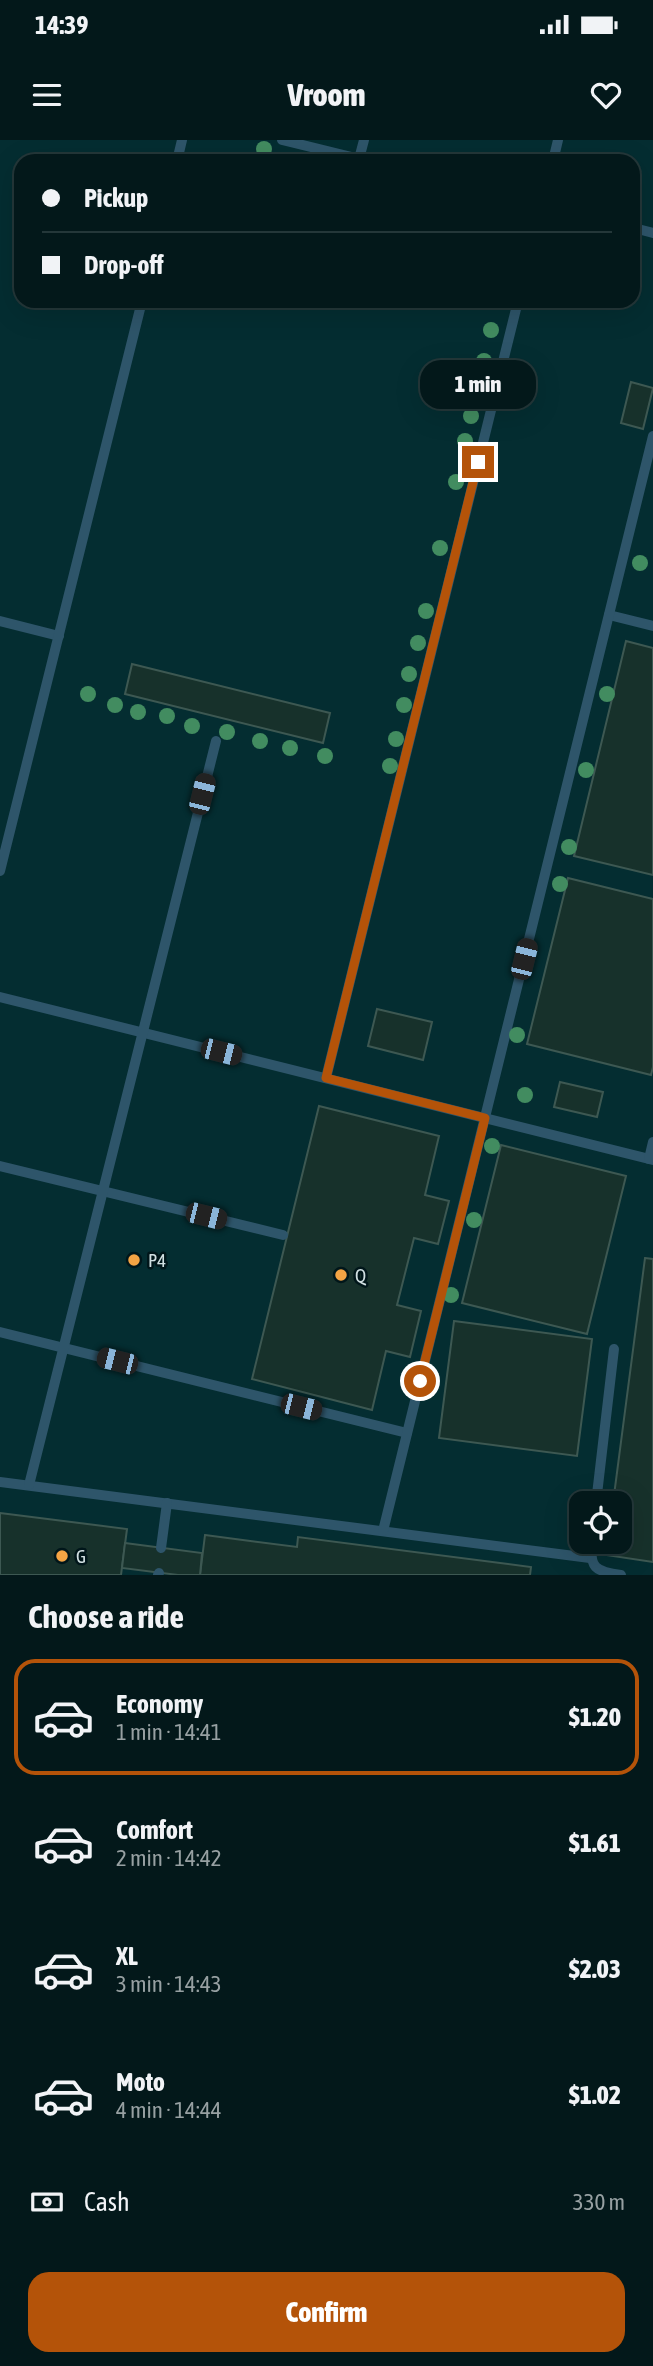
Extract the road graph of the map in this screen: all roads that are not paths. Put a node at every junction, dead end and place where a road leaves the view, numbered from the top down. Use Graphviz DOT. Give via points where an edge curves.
graph roads {
  1 [pos="282,140"];
  2 [pos="339,154"];
  3 [pos="140,308"];
  4 [pos="516,308"];
  5 [pos="653,436"];
  6 [pos="609,615"];
  7 [pos="0,621"];
  8 [pos="653,626"];
  9 [pos="59,635"];
  10 [pos="216,741"];
  11 [pos="4,835"];
  12 [pos="0,872"];
  13 [pos="0,997"];
  14 [pos="143,1033"];
  15 [pos="326,1078"];
  16 [pos="485,1118"];
  17 [pos="653,1142"];
  18 [pos="651,1159"];
  19 [pos="0,1166"];
  20 [pos="103,1191"];
  21 [pos="284,1235"];
  22 [pos="0,1332"];
  23 [pos="64,1348"];
  24 [pos="614,1349"];
  25 [pos="407,1433"];
  26 [pos="0,1482"];
  27 [pos="29,1485"];
  28 [pos="597,1491"];
  29 [pos="167,1503"];
  30 [pos="383,1531"];
  31 [pos="161,1548"];
  32 [pos="590,1554"];
  33 [pos="590,1558"];
  34 [pos="621,1575"];
  1 -- 2 [label="lane"];
  3 -- 9 [label="lane"];
  4 -- 15 [label="lane"];
  5 -- 6 [label="lane"];
  6 -- 8 [label="lane"];
  6 -- 16 [label="lane"];
  7 -- 9 [label="lane"];
  9 -- 11 [label="lane"];
  10 -- 14 [label="lane"];
  11 -- 12 [label="lane"];
  13 -- 14 [label="lane"];
  14 -- 15 [label="lane"];
  14 -- 20 [label="lane"];
  15 -- 16 [label="lane"];
  16 -- 18 [label="lane"];
  16 -- 25 [label="lane"];
  17 -- 18 [label="lane"];
  19 -- 20 [label="lane"];
  20 -- 21 [label="lane"];
  20 -- 23 [label="lane"];
  22 -- 23 [label="lane"];
  23 -- 25 [label="lane"];
  23 -- 27 [label="lane"];
  24 -- 28 [label="lane"];
  25 -- 30 [label="lane"];
  26 -- 27 [label="lane"];
  27 -- 29 [label="lane"];
  29 -- 30 [label="lane"];
  29 -- 31 [label="lane"];
  30 -- 33 [label="lane"];
  32 -- 33 [label="lane"];
  33 -- 34 [label="lane" via="600,1571"];
}
